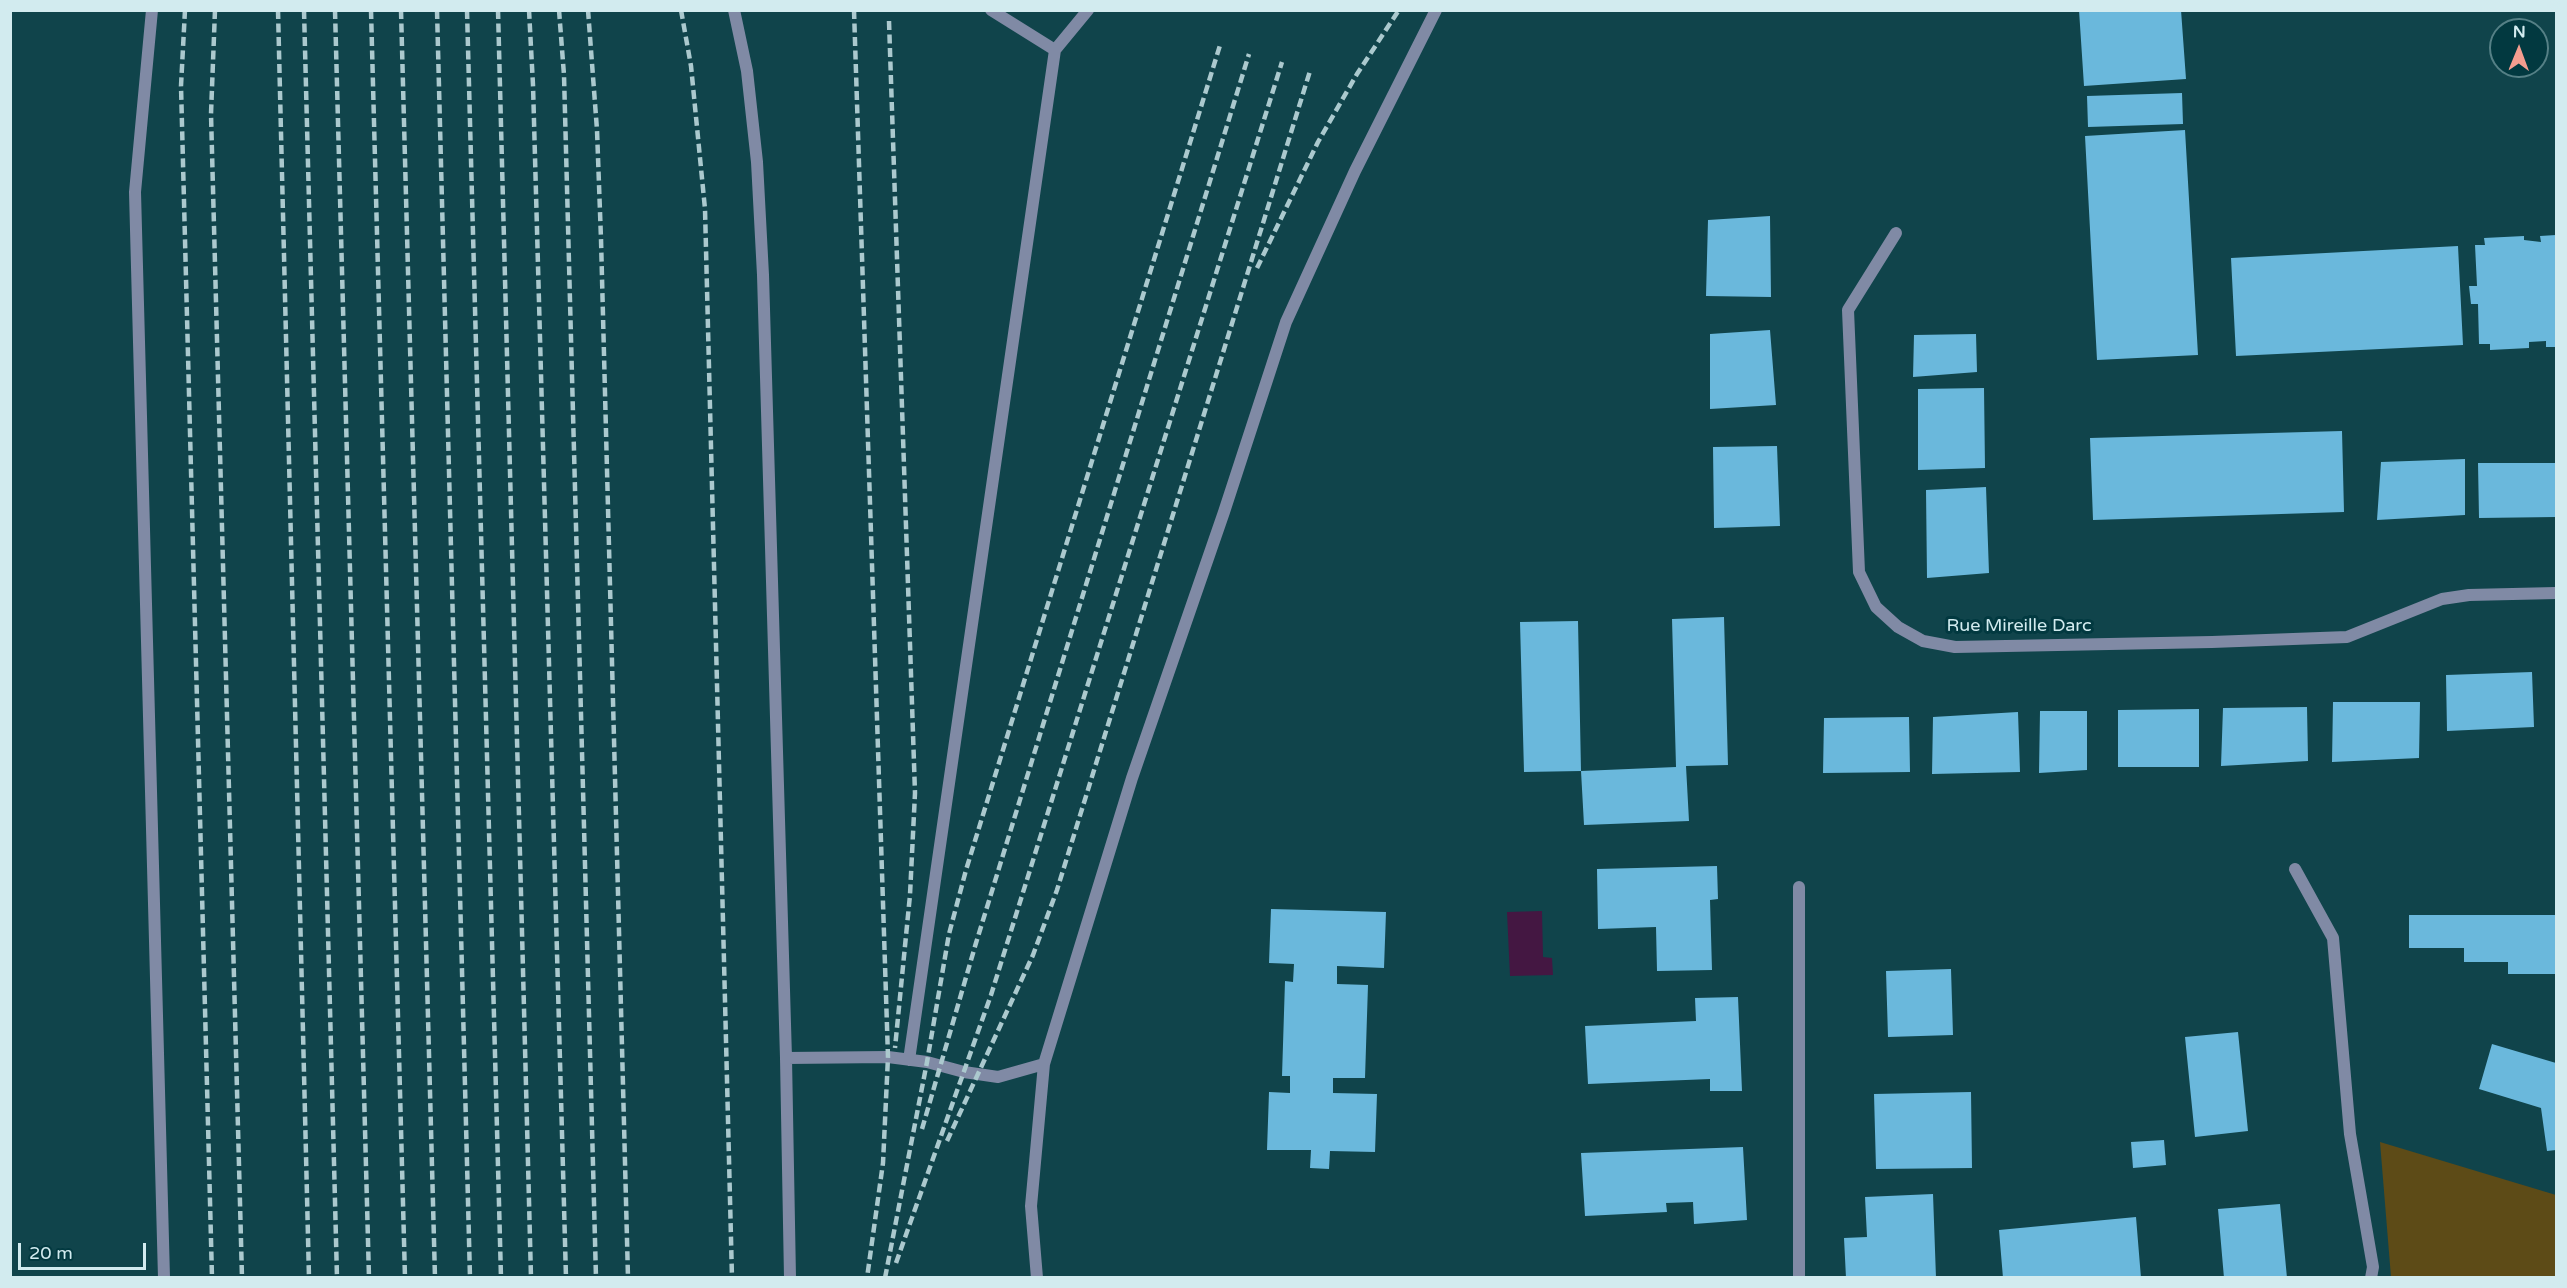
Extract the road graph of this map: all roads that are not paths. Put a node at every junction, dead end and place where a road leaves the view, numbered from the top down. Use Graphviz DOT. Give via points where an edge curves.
graph roads {
  1 [pos="152,10"];
  2 [pos="734,10"];
  3 [pos="991,10"];
  4 [pos="1088,10"];
  5 [pos="1436,10"];
  6 [pos="1055,50"];
  7 [pos="1896,233"];
  8 [pos="2556,593"];
  9 [pos="2295,869"];
  10 [pos="1799,887"];
  11 [pos="786,1058"];
  12 [pos="909,1060"];
  13 [pos="1044,1064"];
  14 [pos="164,1278"];
  15 [pos="790,1278"];
  16 [pos="1037,1278"];
  17 [pos="1799,1278"];
  18 [pos="2371,1278"];
  1 -- 14 [label="street" via="135,192"];
  2 -- 11 [label="street" via="747,71 763,275"];
  3 -- 6 [label="street"];
  4 -- 6 [label="street"];
  5 -- 13 [label="street" via="1355,171 1286,322 1132,778"];
  6 -- 12 [label="street"];
  7 -- 8 [label="street, Rue Mireille Darc" via="1848,310 1859,572 1876,607 1898,627 1923,641 1955,647 2338,638 2442,599"];
  9 -- 18 [label="street" via="2333,938 2350,1134 2373,1267"];
  10 -- 17 [label="street"];
  11 -- 12 [label="street"];
  11 -- 15 [label="street"];
  12 -- 13 [label="street" via="998,1077"];
  13 -- 16 [label="street" via="1031,1206"];
}
